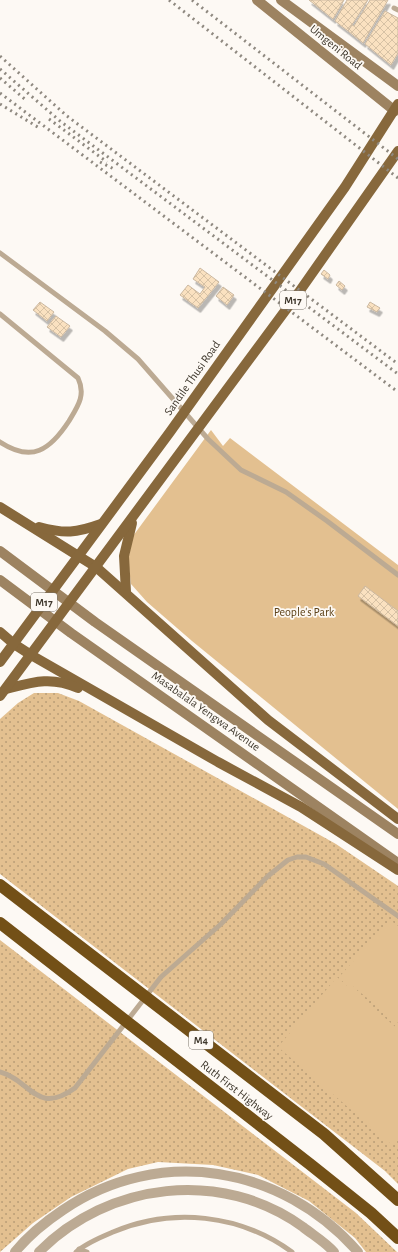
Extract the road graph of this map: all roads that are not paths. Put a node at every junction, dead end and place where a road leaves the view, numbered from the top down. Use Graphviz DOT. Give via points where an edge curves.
graph roads {
  1 [pos="257,0"];
  2 [pos="281,0"];
  3 [pos="398,86"];
  4 [pos="397,109"];
  5 [pos="398,151"];
  6 [pos="0,253"];
  7 [pos="0,314"];
  8 [pos="0,442"];
  9 [pos="0,507"];
  10 [pos="133,517"];
  11 [pos="26,523"];
  12 [pos="102,524"];
  13 [pos="0,551"];
  14 [pos="79,555"];
  15 [pos="96,567"];
  16 [pos="398,575"];
  17 [pos="0,580"];
  18 [pos="126,592"];
  19 [pos="0,632"];
  20 [pos="14,644"];
  21 [pos="31,655"];
  22 [pos="0,662"];
  23 [pos="3,692"];
  24 [pos="128,710"];
  25 [pos="398,819"];
  26 [pos="398,834"];
  27 [pos="398,863"];
  28 [pos="398,870"];
  29 [pos="0,885"];
  30 [pos="398,916"];
  31 [pos="0,923"];
  32 [pos="0,1072"];
  33 [pos="398,1200"];
  34 [pos="398,1238"];
  35 [pos="78,1250"];
  36 [pos="15,1252"];
  37 [pos="39,1252"];
  38 [pos="87,1252"];
  39 [pos="292,1252"];
  40 [pos="334,1252"];
  41 [pos="358,1252"];
  1 -- 4 [label="main road, Umgeni Road"];
  2 -- 3 [label="main road, Umgeni Road"];
  4 -- 12 [label="main road, Sandile Thusi Road / M17" via="345,187"];
  5 -- 10 [label="main road, M17" via="299,292"];
  6 -- 16 [label="lane" via="105,331 138,359 208,439 241,470 286,492"];
  7 -- 8 [label="lane" via="78,378 82,395 79,405 60,434 48,446 37,451 25,452 14,451"];
  9 -- 11 [label="main road"];
  10 -- 15 [label="main road, M17"];
  10 -- 18 [label="main road" via="124,556"];
  11 -- 12 [label="main road" via="64,533 79,532"];
  11 -- 14 [label="main road"];
  12 -- 14 [label="main road, Sandile Thusi Road / M17"];
  13 -- 26 [label="main road, Masabalala Yengwa Avenue" via="95,622"];
  14 -- 15 [label="main road"];
  14 -- 20 [label="main road, Sandile Thusi Road / M17"];
  15 -- 18 [label="main road"];
  15 -- 21 [label="main road, M17"];
  17 -- 27 [label="main road, Masabalala Yengwa Avenue" via="71,633"];
  18 -- 25 [label="main road" via="268,720"];
  19 -- 20 [label="main road"];
  20 -- 21 [label="main road"];
  20 -- 22 [label="main road, Sandile Thusi Road / M17"];
  21 -- 23 [label="main road, M17"];
  21 -- 24 [label="main road"];
  23 -- 24 [label="main road" via="41,681 59,681"];
  24 -- 28 [label="main road" via="301,807"];
  29 -- 33 [label="highway, Ruth First Highway / M4" via="324,1134"];
  30 -- 32 [label="lane" via="324,864 306,857 288,860 161,977 75,1088 62,1097 49,1098 38,1095 13,1077"];
  31 -- 34 [label="highway, Ruth First Highway / M4" via="311,1165"];
  35 -- 38 [label="lane"];
  35 -- 39 [label="lane" via="126,1226 169,1216 185,1216 213,1218 244,1226"];
  36 -- 41 [label="street" via="50,1219 81,1198 116,1183 169,1172 193,1171 232,1175 276,1190 312,1210"];
  37 -- 40 [label="street" via="64,1229 100,1208 148,1192 174,1190 220,1192 250,1200 294,1221"];
}
